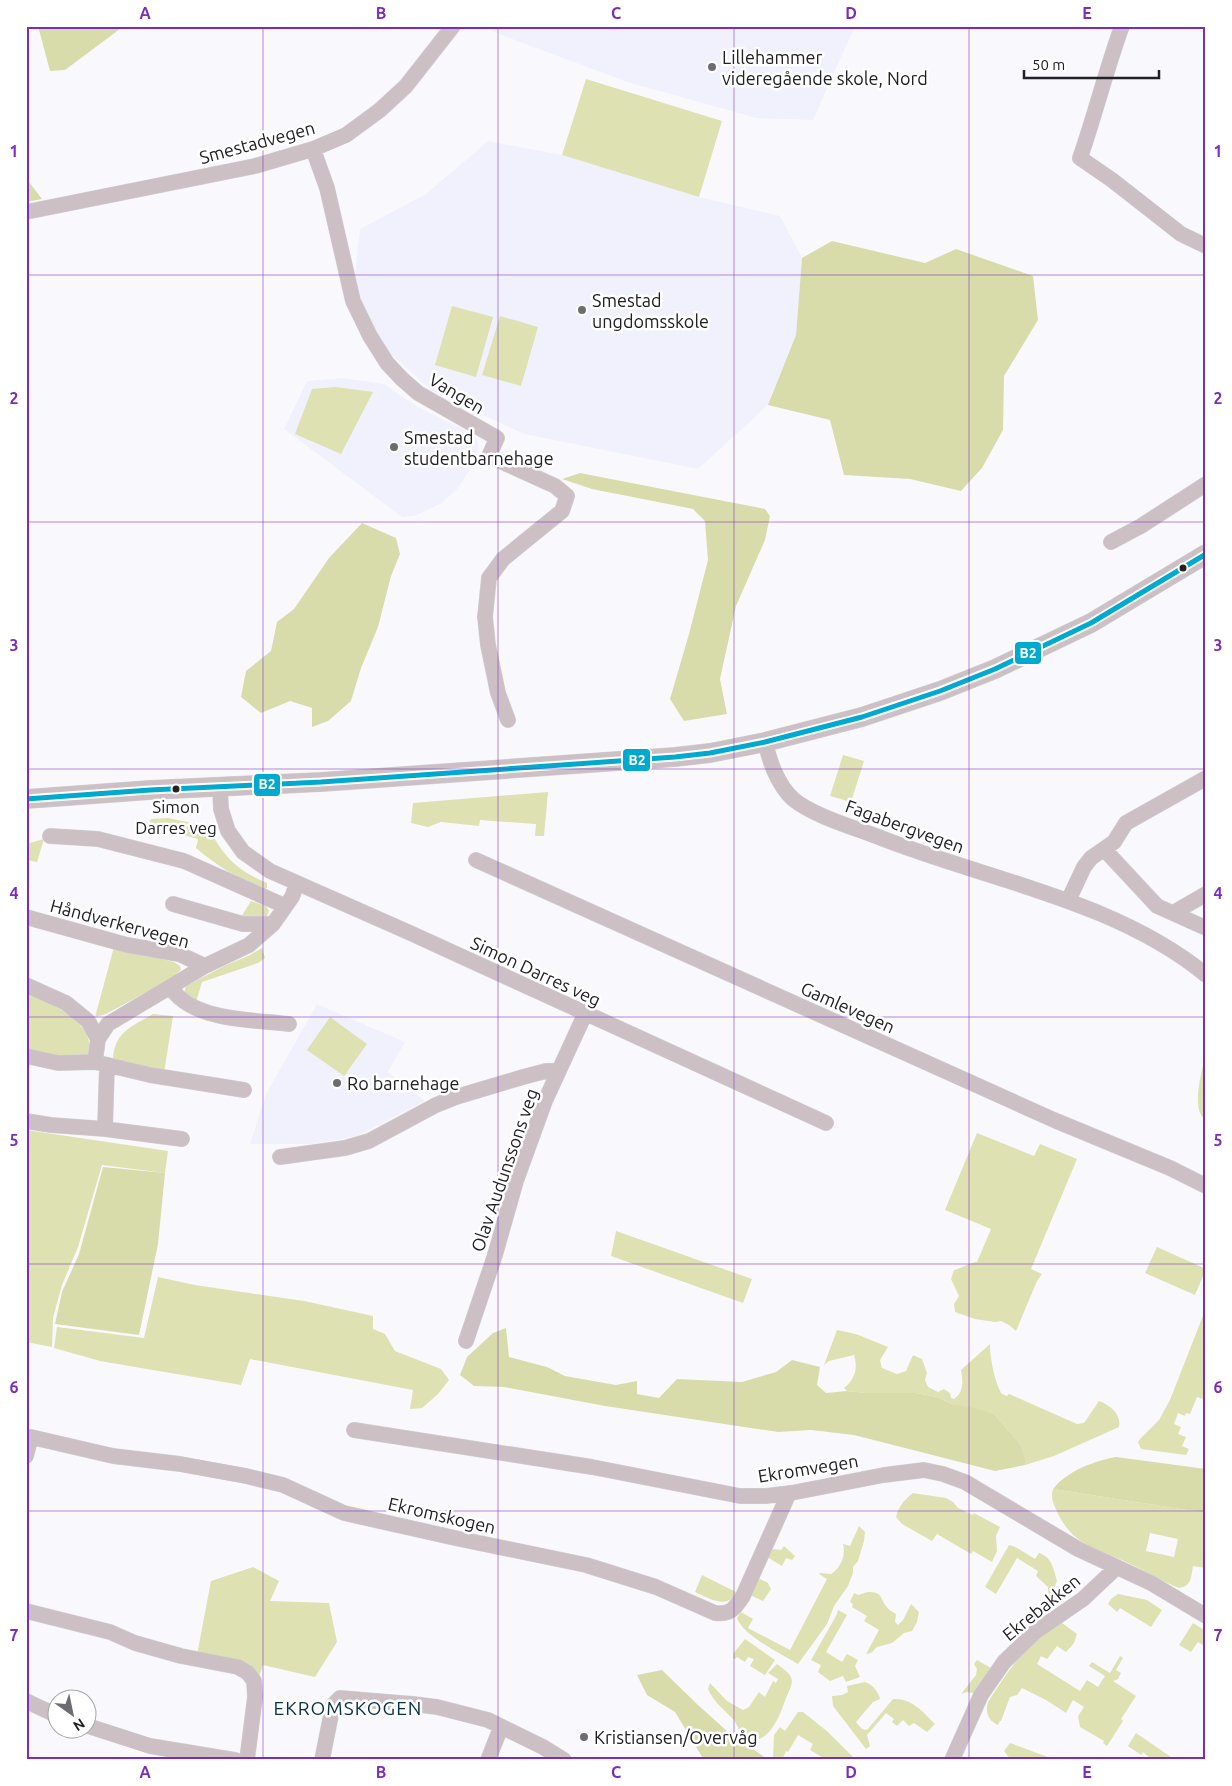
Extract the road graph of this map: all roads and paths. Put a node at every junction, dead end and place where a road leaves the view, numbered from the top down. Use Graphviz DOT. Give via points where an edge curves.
graph roads {
  1 [pos="453,26"];
  2 [pos="1122,26"];
  3 [pos="313,149"];
  4 [pos="26,212"];
  5 [pos="1206,246"];
  6 [pos="1206,484"];
  7 [pos="1111,542"];
  8 [pos="1206,554"];
  9 [pos="508,720"];
  10 [pos="765,742"];
  11 [pos="1206,778"];
  12 [pos="220,788"];
  13 [pos="26,799"];
  14 [pos="50,836"];
  15 [pos="1104,849"];
  16 [pos="476,860"];
  17 [pos="297,883"];
  18 [pos="1206,894"];
  19 [pos="1068,901"];
  20 [pos="173,904"];
  21 [pos="285,906"];
  22 [pos="1173,913"];
  23 [pos="26,917"];
  24 [pos="273,924"];
  25 [pos="1206,928"];
  26 [pos="205,966"];
  27 [pos="1206,975"];
  28 [pos="26,985"];
  29 [pos="170,986"];
  30 [pos="585,1014"];
  31 [pos="289,1024"];
  32 [pos="98,1039"];
  33 [pos="26,1056"];
  34 [pos="101,1064"];
  35 [pos="560,1071"];
  36 [pos="244,1090"];
  37 [pos="26,1121"];
  38 [pos="826,1123"];
  39 [pos="104,1129"];
  40 [pos="182,1139"];
  41 [pos="280,1157"];
  42 [pos="1206,1186"];
  43 [pos="466,1341"];
  44 [pos="354,1430"];
  45 [pos="26,1456"];
  46 [pos="789,1493"];
  47 [pos="1117,1567"];
  48 [pos="26,1611"];
  49 [pos="1206,1616"];
  50 [pos="26,1702"];
  51 [pos="48,1712"];
  52 [pos="500,1727"];
  53 [pos="98,1729"];
  54 [pos="235,1760"];
  55 [pos="247,1760"];
  56 [pos="322,1760"];
  57 [pos="488,1760"];
  58 [pos="564,1760"];
  59 [pos="952,1760"];
  1 -- 3 [label="street, Smestadvegen" via="406,86 380,110 346,135"];
  2 -- 5 [label="street" via="1080,158 1181,234"];
  3 -- 4 [label="street, Smestadvegen" via="255,166"];
  3 -- 9 [label="street, Vangen" via="327,188 353,301 387,362 418,393 497,438 489,456 555,486 567,496 562,510 503,559 489,578 485,617 488,645 498,693"];
  6 -- 7 [label="street"];
  8 -- 10 [label="street" via="1090,623 995,669 862,717"];
  10 -- 12 [label="street" via="675,757"];
  10 -- 19 [label="street, Fagabergvegen" via="774,772 792,798 805,807 887,841"];
  11 -- 15 [label="street" via="1126,823 1114,842"];
  12 -- 13 [label="street"];
  12 -- 17 [label="street, Simon Darres veg" via="224,819 243,852 270,871"];
  14 -- 21 [label="street" via="98,839 184,861"];
  15 -- 19 [label="street" via="1090,858"];
  15 -- 22 [label="street" via="1157,906"];
  16 -- 42 [label="street, Gamlevegen"];
  17 -- 21 [label="street, Håndverkervegen"];
  17 -- 30 [label="street, Simon Darres veg"];
  18 -- 22 [label="street"];
  19 -- 27 [label="street, Fagabergvegen" via="1151,939"];
  20 -- 24 [label="street, Håndverkervegen" via="243,924"];
  21 -- 24 [label="street, Håndverkervegen"];
  22 -- 25 [label="street"];
  23 -- 26 [label="street, Håndverkervegen" via="127,945 179,954"];
  24 -- 26 [label="street, Håndverkervegen" via="249,945"];
  26 -- 29 [label="street, Håndverkervegen"];
  28 -- 32 [label="street" via="66,1003 88,1021"];
  29 -- 31 [label="street" via="181,999 202,1011 229,1018"];
  29 -- 32 [label="street, Håndverkervegen" via="108,1024"];
  30 -- 35 [label="street, Olav Audunssons veg"];
  30 -- 38 [label="street, Simon Darres veg"];
  32 -- 34 [label="street"];
  33 -- 34 [label="street" via="58,1063"];
  34 -- 36 [label="street"];
  34 -- 39 [label="street"];
  35 -- 41 [label="street" via="546,1071 456,1097 369,1141 345,1148"];
  35 -- 43 [label="street, Olav Audunssons veg" via="545,1101 516,1180"];
  37 -- 39 [label="street"];
  39 -- 40 [label="street"];
  44 -- 46 [label="street, Ekromvegen" via="592,1467 740,1496"];
  45 -- 46 [label="street, Ekromskogen" via="32,1437 113,1456 246,1476 283,1485 344,1513 586,1565 724,1614 735,1608 743,1596"];
  46 -- 47 [label="street, Ekromvegen" via="924,1470 943,1474 965,1482 1078,1549"];
  47 -- 49 [label="street, Ekromvegen"];
  47 -- 59 [label="street, Ekrebakken" via="1083,1599 1035,1632 1004,1662 981,1695"];
  48 -- 55 [label="street" via="110,1632 135,1643 182,1656 238,1667 248,1673 254,1681 256,1696"];
  50 -- 51 [label="street"];
  52 -- 56 [label="street" via="488,1720 437,1708 340,1698 334,1705"];
  52 -- 57 [label="street"];
  52 -- 58 [label="street"];
  53 -- 54 [label="street" via="150,1746"];
}
